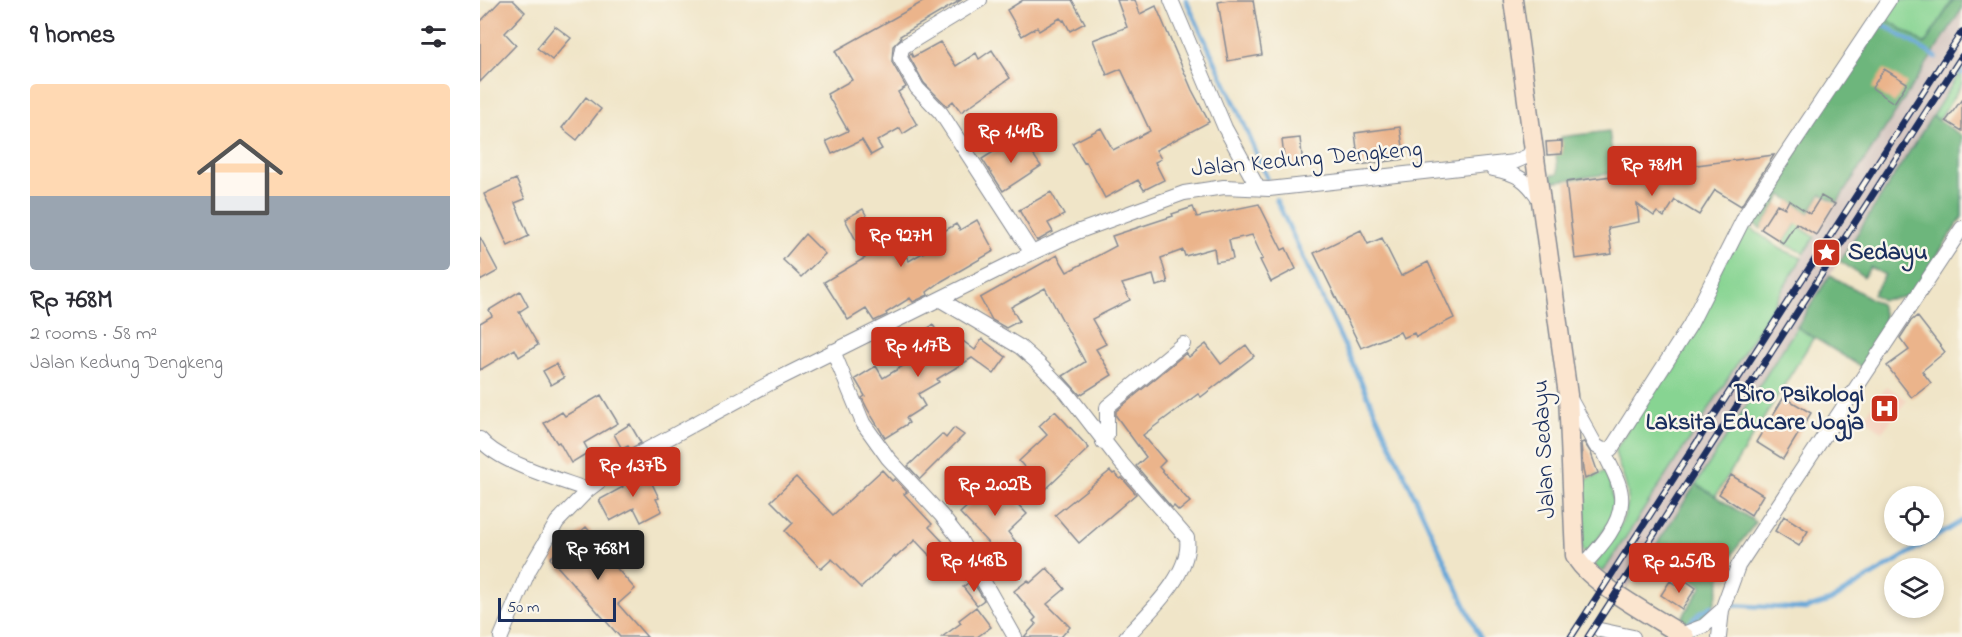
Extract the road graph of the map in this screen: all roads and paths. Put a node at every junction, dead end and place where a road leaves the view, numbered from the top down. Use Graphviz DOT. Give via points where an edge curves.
graph roads {
  1 [pos="980,0"];
  2 [pos="1171,0"];
  3 [pos="1513,0"];
  4 [pos="1888,0"];
  5 [pos="1535,145"];
  6 [pos="1483,166"];
  7 [pos="1258,188"];
  8 [pos="1542,202"];
  9 [pos="1962,228"];
  10 [pos="1032,253"];
  11 [pos="939,299"];
  12 [pos="1183,344"];
  13 [pos="833,351"];
  14 [pos="1568,395"];
  15 [pos="480,439"];
  16 [pos="1103,442"];
  17 [pos="1603,450"];
  18 [pos="588,490"];
  19 [pos="1582,567"];
  20 [pos="1722,610"];
  21 [pos="1600,630"];
  22 [pos="1681,636"];
  23 [pos="501,637"];
  24 [pos="1015,637"];
  25 [pos="1126,637"];
  26 [pos="1633,637"];
  27 [pos="1719,637"];
  1 -- 10 [label="street" via="906,45 900,57 917,88 941,113"];
  2 -- 7 [label="street" via="1225,128"];
  3 -- 5 [label="street, Jalan Sedayu"];
  4 -- 17 [label="street" via="1746,214 1690,325 1617,442 1611,449"];
  5 -- 6 [label="street, Jalan Kedung Dengkeng" via="1522,160"];
  5 -- 8 [label="street, Jalan Sedayu"];
  6 -- 7 [label="street, Jalan Kedung Dengkeng"];
  6 -- 8 [label="street" via="1521,177"];
  7 -- 10 [label="street, Jalan Kedung Dengkeng" via="1224,187 1184,193 1077,232"];
  8 -- 14 [label="street, Jalan Sedayu"];
  9 -- 20 [label="street" via="1754,542 1731,583"];
  10 -- 11 [label="street, Jalan Kedung Dengkeng"];
  11 -- 13 [label="street, Jalan Kedung Dengkeng"];
  11 -- 16 [label="street" via="1020,347 1040,364"];
  12 -- 16 [label="street" via="1107,407 1107,435"];
  13 -- 18 [label="street, Jalan Kedung Dengkeng" via="626,461"];
  13 -- 24 [label="street" via="863,423 888,458 959,538"];
  14 -- 17 [label="street" via="1591,439"];
  14 -- 19 [label="street, Jalan Sedayu" via="1573,542"];
  15 -- 18 [label="street" via="510,461"];
  16 -- 25 [label="street" via="1187,538 1186,560 1176,579"];
  17 -- 19 [label="street" via="1615,475 1621,504 1611,530"];
  18 -- 23 [label="street, Jalan Kedung Dengkeng" via="557,522 528,570"];
  19 -- 22 [label="street"];
  20 -- 22 [label="street" via="1704,626"];
  20 -- 27 [label="street"];
  21 -- 26 [label="street"];
}
